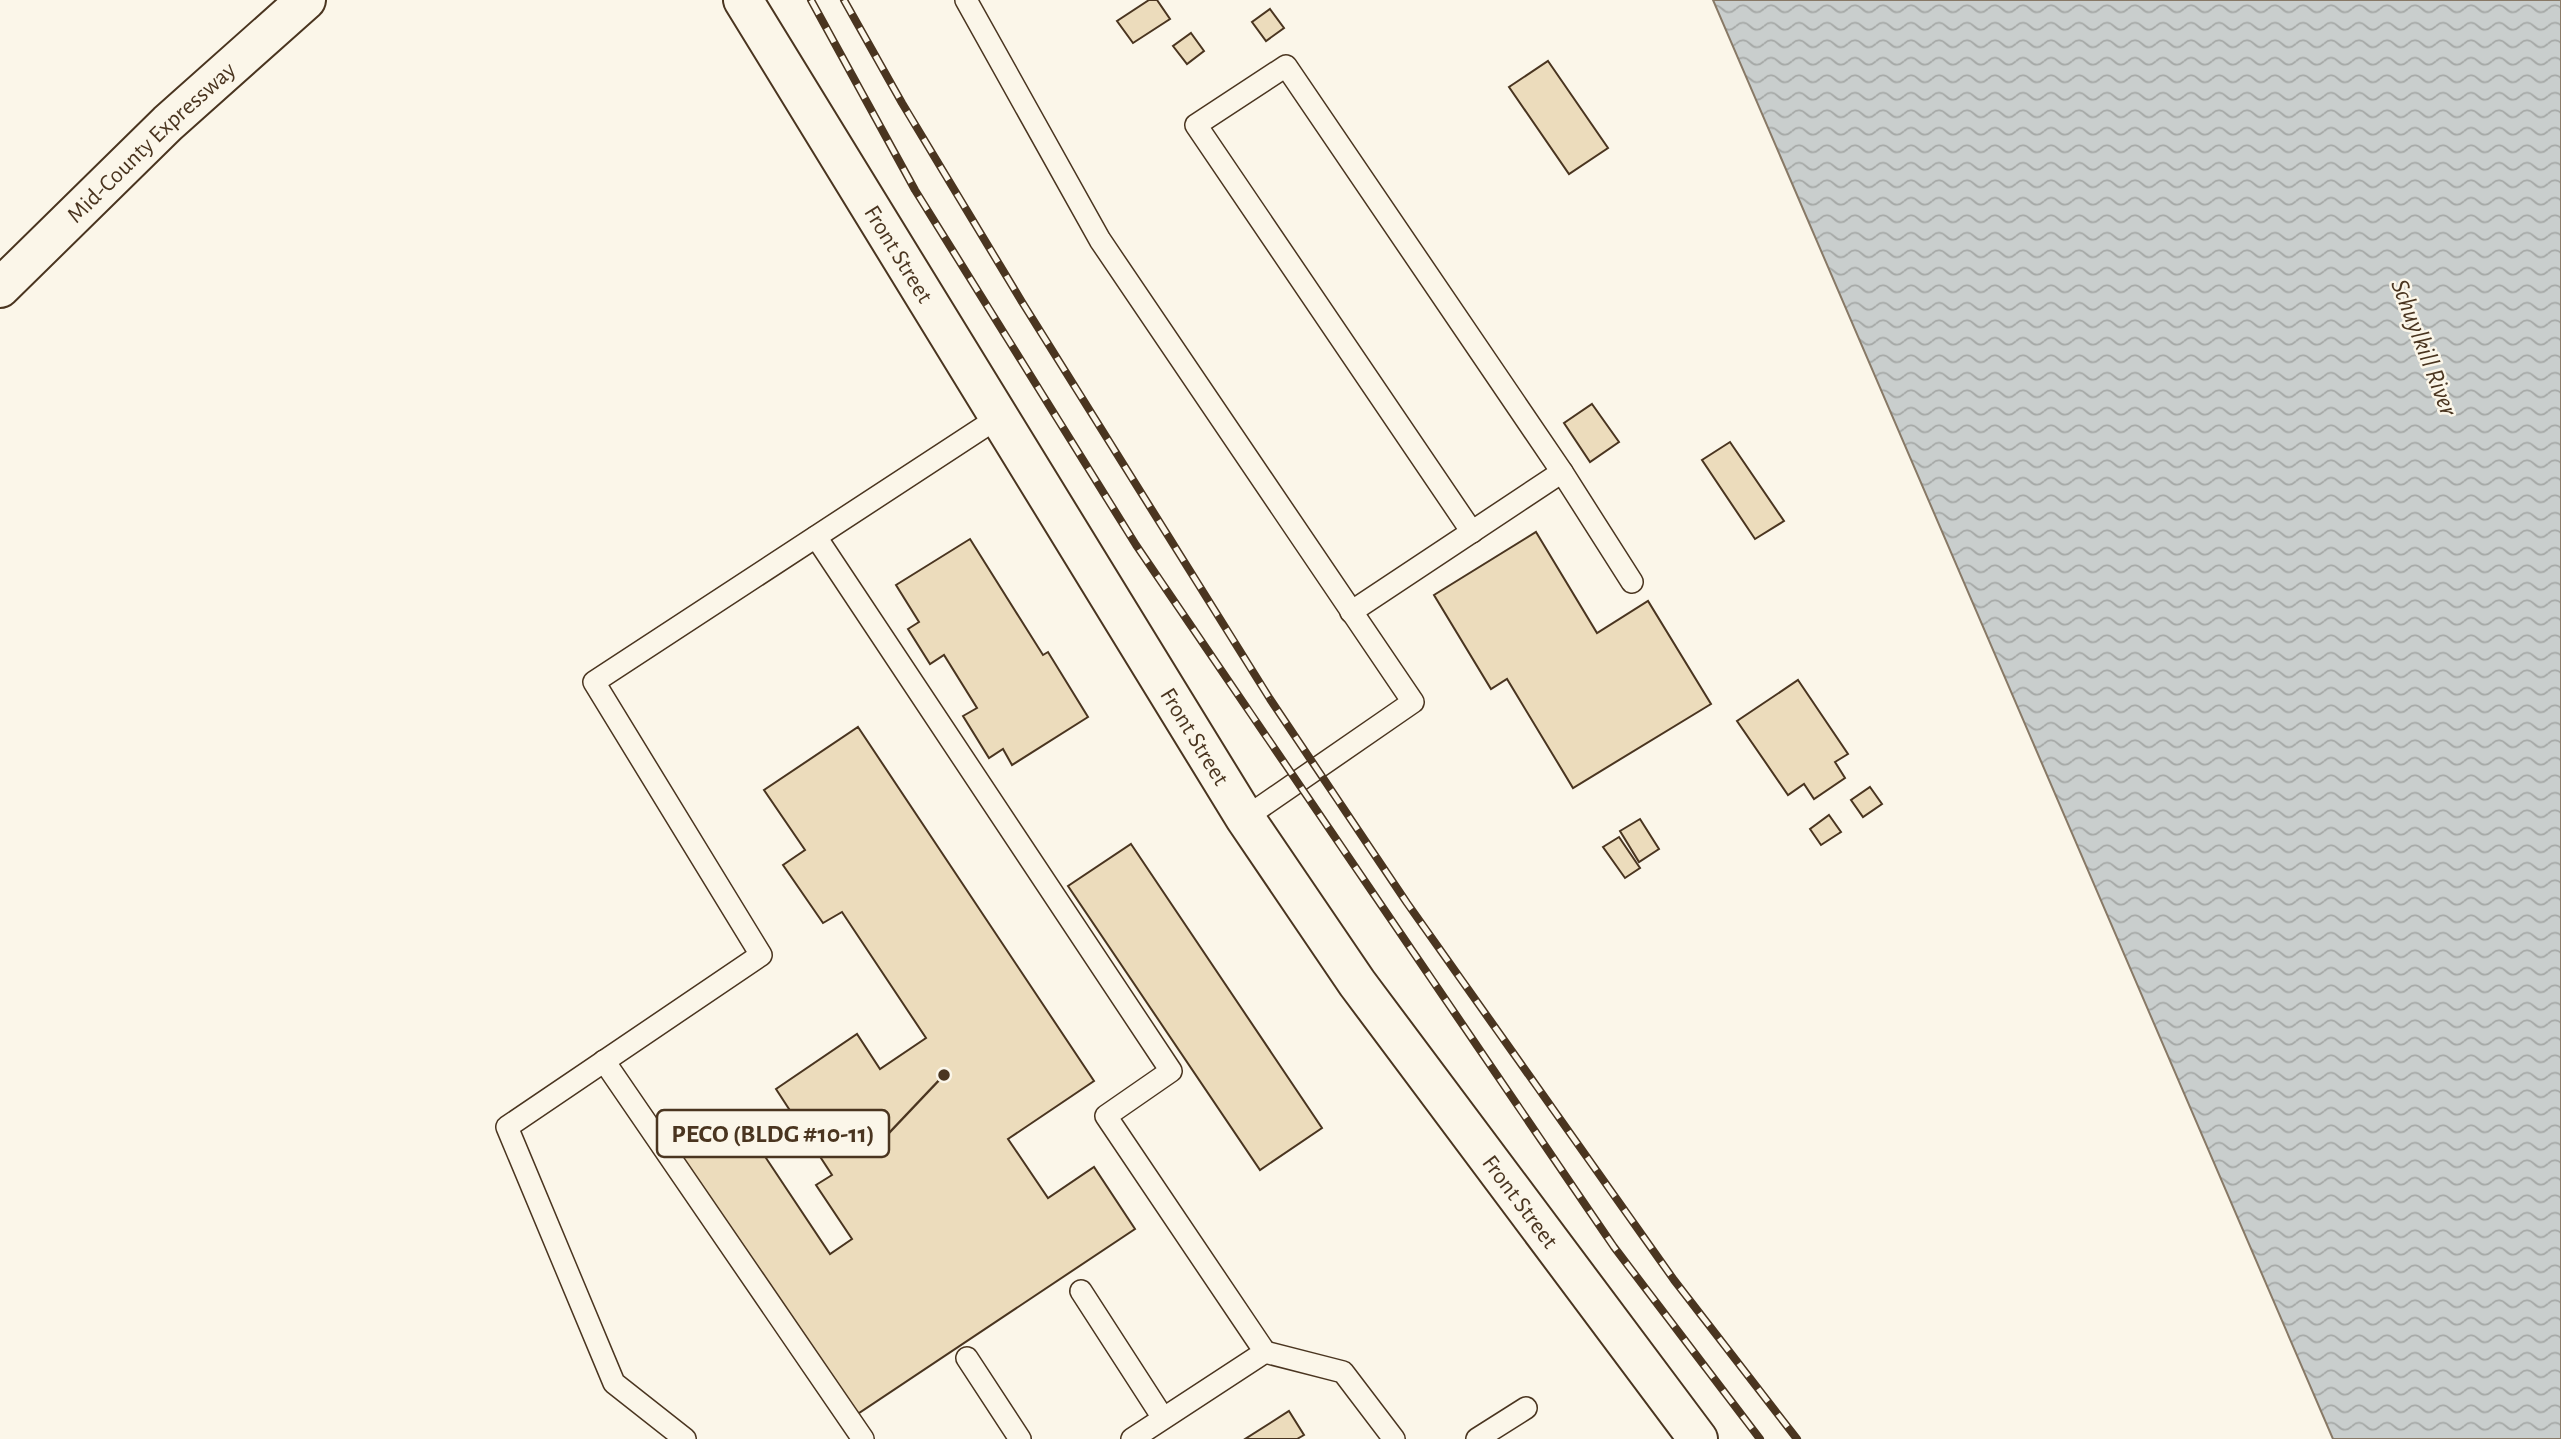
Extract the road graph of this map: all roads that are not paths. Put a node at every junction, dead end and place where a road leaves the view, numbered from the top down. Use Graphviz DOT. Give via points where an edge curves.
graph roads {
  1 [pos="306,0"];
  2 [pos="743,0"];
  3 [pos="966,0"];
  4 [pos="0,288"];
  5 [pos="999,417"];
  6 [pos="1562,472"];
  7 [pos="1472,532"];
  8 [pos="816,537"];
  9 [pos="1632,582"];
  10 [pos="1351,612"];
  11 [pos="1245,818"];
  12 [pos="604,1061"];
  13 [pos="1082,1292"];
  14 [pos="1265,1352"];
  15 [pos="967,1358"];
  16 [pos="1526,1408"];
  17 [pos="1163,1418"];
  18 [pos="685,1439"];
  19 [pos="863,1439"];
  20 [pos="1020,1439"];
  21 [pos="1132,1439"];
  22 [pos="1394,1439"];
  23 [pos="1477,1439"];
  24 [pos="1698,1439"];
  1 -- 4 [label="main road, Mid-County Expressway" via="168,123"];
  2 -- 5 [label="main road, Front Street"];
  3 -- 10 [label="lane" via="1100,240"];
  5 -- 8 [label="lane"];
  5 -- 11 [label="main road, Front Street"];
  6 -- 7 [label="lane"];
  6 -- 7 [label="lane" via="1286,66 1196,125"];
  6 -- 9 [label="lane"];
  7 -- 10 [label="lane"];
  8 -- 12 [label="lane" via="594,682 761,956"];
  8 -- 14 [label="lane" via="1171,1071 1106,1116"];
  10 -- 11 [label="lane" via="1413,702"];
  11 -- 24 [label="main road, Front Street" via="1357,982"];
  12 -- 18 [label="lane" via="507,1126 614,1383"];
  12 -- 19 [label="lane"];
  13 -- 17 [label="lane"];
  14 -- 17 [label="lane"];
  14 -- 22 [label="lane" via="1343,1372"];
  15 -- 20 [label="lane"];
  16 -- 23 [label="lane"];
  17 -- 21 [label="lane"];
}
